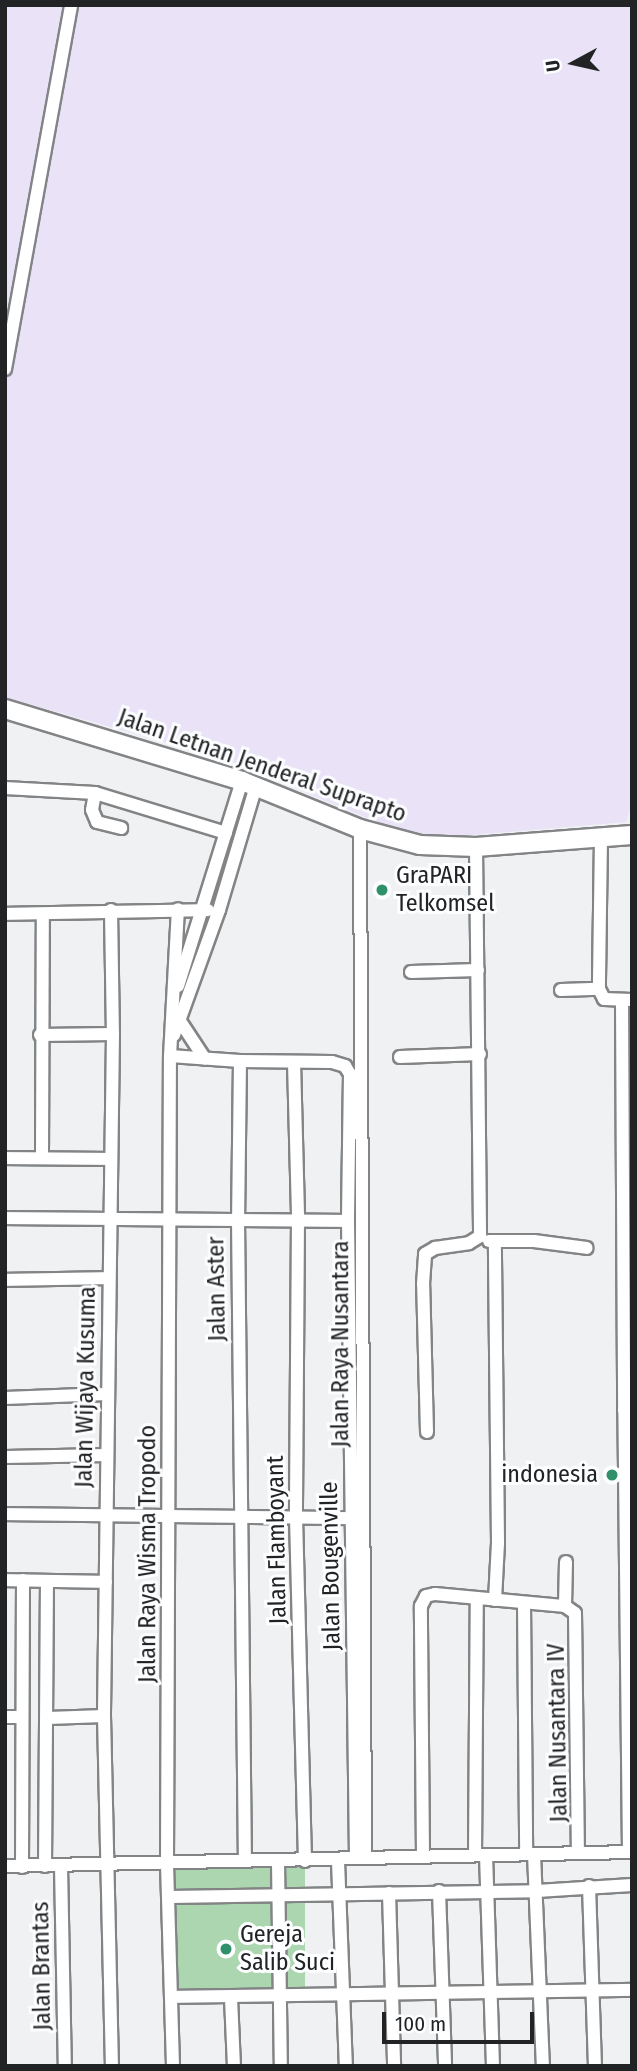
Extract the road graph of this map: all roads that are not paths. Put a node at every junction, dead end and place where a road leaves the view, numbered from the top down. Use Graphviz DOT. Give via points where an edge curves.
graph roads {
  1 [pos="71,5"];
  2 [pos="5,369"];
  3 [pos="5,709"];
  4 [pos="249,784"];
  5 [pos="5,789"];
  6 [pos="94,793"];
  7 [pos="121,828"];
  8 [pos="360,829"];
  9 [pos="226,833"];
  10 [pos="632,835"];
  11 [pos="601,837"];
  12 [pos="476,847"];
  13 [pos="178,909"];
  14 [pos="202,909"];
  15 [pos="111,910"];
  16 [pos="219,910"];
  17 [pos="5,914"];
  18 [pos="43,914"];
  19 [pos="478,970"];
  20 [pos="411,972"];
  21 [pos="599,989"];
  22 [pos="561,990"];
  23 [pos="627,1000"];
  24 [pos="171,1006"];
  25 [pos="180,1021"];
  26 [pos="113,1034"];
  27 [pos="40,1035"];
  28 [pos="171,1042"];
  29 [pos="480,1054"];
  30 [pos="170,1056"];
  31 [pos="400,1057"];
  32 [pos="205,1059"];
  33 [pos="240,1061"];
  34 [pos="294,1062"];
  35 [pos="5,1158"];
  36 [pos="42,1158"];
  37 [pos="110,1159"];
  38 [pos="5,1218"];
  39 [pos="111,1219"];
  40 [pos="238,1219"];
  41 [pos="298,1219"];
  42 [pos="172,1221"];
  43 [pos="348,1221"];
  44 [pos="480,1236"];
  45 [pos="495,1243"];
  46 [pos="587,1248"];
  47 [pos="627,1248"];
  48 [pos="109,1278"];
  49 [pos="5,1280"];
  50 [pos="107,1395"];
  51 [pos="5,1398"];
  52 [pos="628,1410"];
  53 [pos="427,1432"];
  54 [pos="106,1455"];
  55 [pos="5,1457"];
  56 [pos="5,1514"];
  57 [pos="105,1515"];
  58 [pos="170,1516"];
  59 [pos="241,1517"];
  60 [pos="296,1517"];
  61 [pos="352,1518"];
  62 [pos="566,1562"];
  63 [pos="5,1580"];
  64 [pos="23,1580"];
  65 [pos="47,1581"];
  66 [pos="106,1582"];
  67 [pos="477,1598"];
  68 [pos="495,1600"];
  69 [pos="524,1602"];
  70 [pos="570,1609"];
  71 [pos="629,1659"];
  72 [pos="104,1716"];
  73 [pos="5,1717"];
  74 [pos="22,1717"];
  75 [pos="48,1718"];
  76 [pos="578,1852"];
  77 [pos="630,1852"];
  78 [pos="530,1854"];
  79 [pos="423,1855"];
  80 [pos="481,1855"];
  81 [pos="359,1856"];
  82 [pos="167,1861"];
  83 [pos="245,1861"];
  84 [pos="305,1861"];
  85 [pos="278,1862"];
  86 [pos="339,1863"];
  87 [pos="106,1865"];
  88 [pos="5,1866"];
  89 [pos="46,1866"];
  90 [pos="61,1866"];
  91 [pos="22,1867"];
  92 [pos="632,1885"];
  93 [pos="589,1886"];
  94 [pos="439,1891"];
  95 [pos="486,1891"];
  96 [pos="537,1891"];
  97 [pos="340,1892"];
  98 [pos="388,1893"];
  99 [pos="278,1894"];
  100 [pos="169,1897"];
  101 [pos="540,1989"];
  102 [pos="632,1990"];
  103 [pos="593,1991"];
  104 [pos="491,1992"];
  105 [pos="443,1993"];
  106 [pos="393,1995"];
  107 [pos="345,1996"];
  108 [pos="172,1997"];
  109 [pos="280,1997"];
  110 [pos="231,1998"];
  111 [pos="65,2066"];
  112 [pos="112,2066"];
  113 [pos="173,2066"];
  114 [pos="234,2066"];
  115 [pos="281,2066"];
  116 [pos="346,2066"];
  117 [pos="394,2066"];
  118 [pos="445,2066"];
  119 [pos="493,2066"];
  120 [pos="542,2066"];
  121 [pos="595,2066"];
  1 -- 2 [label="street"];
  3 -- 4 [label="main road, Jalan Letnan Jenderal Suprapto"];
  4 -- 8 [label="main road, Jalan Letnan Jenderal Suprapto"];
  4 -- 9 [label="street"];
  4 -- 16 [label="street"];
  5 -- 6 [label="street"];
  6 -- 7 [label="street" via="92,810 97,822"];
  6 -- 9 [label="street"];
  8 -- 12 [label="main road, Jalan Letnan Jenderal Suprapto" via="420,845"];
  8 -- 81 [label="street, Jalan Raya Nusantara"];
  9 -- 14 [label="street"];
  10 -- 11 [label="main road, Jalan Letnan Jenderal Suprapto"];
  11 -- 12 [label="main road, Jalan Letnan Jenderal Suprapto"];
  11 -- 21 [label="street"];
  12 -- 19 [label="street"];
  13 -- 14 [label="street"];
  13 -- 15 [label="street"];
  13 -- 24 [label="street"];
  14 -- 16 [label="street"];
  14 -- 24 [label="street"];
  15 -- 18 [label="street"];
  15 -- 26 [label="street, Jalan Wijaya Kusuma"];
  16 -- 25 [label="street"];
  17 -- 18 [label="street"];
  18 -- 27 [label="street"];
  19 -- 20 [label="street"];
  19 -- 29 [label="street"];
  21 -- 22 [label="street"];
  21 -- 23 [label="street" via="602,999"];
  23 -- 47 [label="street"];
  24 -- 28 [label="street, Jalan Raya Wisma Tropodo"];
  25 -- 28 [label="street"];
  25 -- 32 [label="street"];
  26 -- 27 [label="street"];
  26 -- 37 [label="street, Jalan Wijaya Kusuma"];
  27 -- 36 [label="street"];
  28 -- 30 [label="street, Jalan Raya Wisma Tropodo"];
  29 -- 31 [label="street"];
  29 -- 44 [label="street"];
  30 -- 32 [label="street"];
  30 -- 42 [label="street, Jalan Raya Wisma Tropodo"];
  32 -- 33 [label="street"];
  33 -- 34 [label="street"];
  33 -- 40 [label="street, Jalan Aster"];
  34 -- 41 [label="street, Jalan Flamboyant"];
  34 -- 43 [label="street, Jalan Bougenville" via="340,1063 347,1068 352,1086"];
  35 -- 36 [label="street"];
  36 -- 37 [label="street"];
  37 -- 39 [label="street, Jalan Wijaya Kusuma"];
  38 -- 39 [label="street"];
  39 -- 42 [label="street"];
  39 -- 48 [label="street, Jalan Wijaya Kusuma"];
  40 -- 41 [label="street"];
  40 -- 42 [label="street"];
  40 -- 59 [label="street, Jalan Aster"];
  41 -- 43 [label="street"];
  41 -- 60 [label="street, Jalan Flamboyant"];
  42 -- 58 [label="street, Jalan Raya Wisma Tropodo"];
  43 -- 61 [label="street, Jalan Bougenville"];
  44 -- 45 [label="street"];
  44 -- 53 [label="street" via="425,1254"];
  45 -- 46 [label="street" via="534,1241"];
  45 -- 68 [label="street"];
  47 -- 52 [label="street"];
  48 -- 49 [label="street"];
  48 -- 50 [label="street, Jalan Wijaya Kusuma"];
  50 -- 51 [label="street"];
  50 -- 54 [label="street, Jalan Wijaya Kusuma"];
  52 -- 71 [label="street"];
  54 -- 55 [label="street"];
  54 -- 57 [label="street, Jalan Wijaya Kusuma"];
  56 -- 57 [label="street"];
  57 -- 58 [label="street"];
  57 -- 66 [label="street, Jalan Wijaya Kusuma"];
  58 -- 59 [label="street"];
  58 -- 82 [label="street, Jalan Raya Wisma Tropodo"];
  59 -- 60 [label="street"];
  59 -- 83 [label="street, Jalan Aster"];
  60 -- 61 [label="street"];
  60 -- 84 [label="street, Jalan Flamboyant"];
  61 -- 81 [label="street, Jalan Bougenville"];
  62 -- 70 [label="street, Jalan Nusantara IV"];
  63 -- 64 [label="street"];
  64 -- 65 [label="street"];
  64 -- 74 [label="street"];
  65 -- 66 [label="street"];
  65 -- 75 [label="street"];
  66 -- 72 [label="street, Jalan Wijaya Kusuma"];
  67 -- 68 [label="street"];
  67 -- 79 [label="street" via="435,1594 421,1603"];
  67 -- 80 [label="street"];
  68 -- 69 [label="street"];
  69 -- 70 [label="street"];
  69 -- 78 [label="street"];
  70 -- 76 [label="street, Jalan Nusantara IV"];
  71 -- 77 [label="street"];
  72 -- 75 [label="street"];
  72 -- 87 [label="street, Jalan Wijaya Kusuma"];
  73 -- 74 [label="street"];
  74 -- 91 [label="street"];
  75 -- 89 [label="street"];
  76 -- 77 [label="street"];
  76 -- 78 [label="street"];
  78 -- 80 [label="street"];
  78 -- 96 [label="street"];
  79 -- 80 [label="street"];
  79 -- 81 [label="street"];
  80 -- 95 [label="street"];
  81 -- 86 [label="street"];
  82 -- 83 [label="street"];
  82 -- 87 [label="street"];
  82 -- 100 [label="street, Jalan Raya Wisma Tropodo"];
  83 -- 85 [label="street"];
  84 -- 85 [label="street"];
  84 -- 86 [label="street"];
  85 -- 99 [label="street"];
  86 -- 97 [label="street"];
  87 -- 90 [label="street"];
  87 -- 112 [label="street, Jalan Wijaya Kusuma"];
  88 -- 91 [label="street"];
  89 -- 90 [label="street"];
  89 -- 91 [label="street"];
  90 -- 111 [label="street, Jalan Brantas"];
  92 -- 93 [label="street"];
  93 -- 96 [label="street"];
  93 -- 103 [label="street"];
  94 -- 95 [label="street"];
  94 -- 98 [label="street"];
  94 -- 105 [label="street"];
  95 -- 96 [label="street"];
  95 -- 104 [label="street"];
  96 -- 101 [label="street"];
  97 -- 98 [label="street"];
  97 -- 99 [label="street"];
  97 -- 107 [label="street"];
  98 -- 106 [label="street"];
  99 -- 100 [label="street"];
  99 -- 109 [label="street"];
  100 -- 108 [label="street, Jalan Raya Wisma Tropodo"];
  101 -- 103 [label="street"];
  101 -- 104 [label="street"];
  101 -- 120 [label="street"];
  102 -- 103 [label="street"];
  103 -- 121 [label="street"];
  104 -- 105 [label="street"];
  104 -- 119 [label="street"];
  105 -- 106 [label="street"];
  105 -- 118 [label="street"];
  106 -- 107 [label="street"];
  106 -- 117 [label="street"];
  107 -- 109 [label="street"];
  107 -- 116 [label="street"];
  108 -- 110 [label="street"];
  108 -- 113 [label="street, Jalan Raya Wisma Tropodo"];
  109 -- 110 [label="street"];
  109 -- 115 [label="street"];
  110 -- 114 [label="street"];
}
